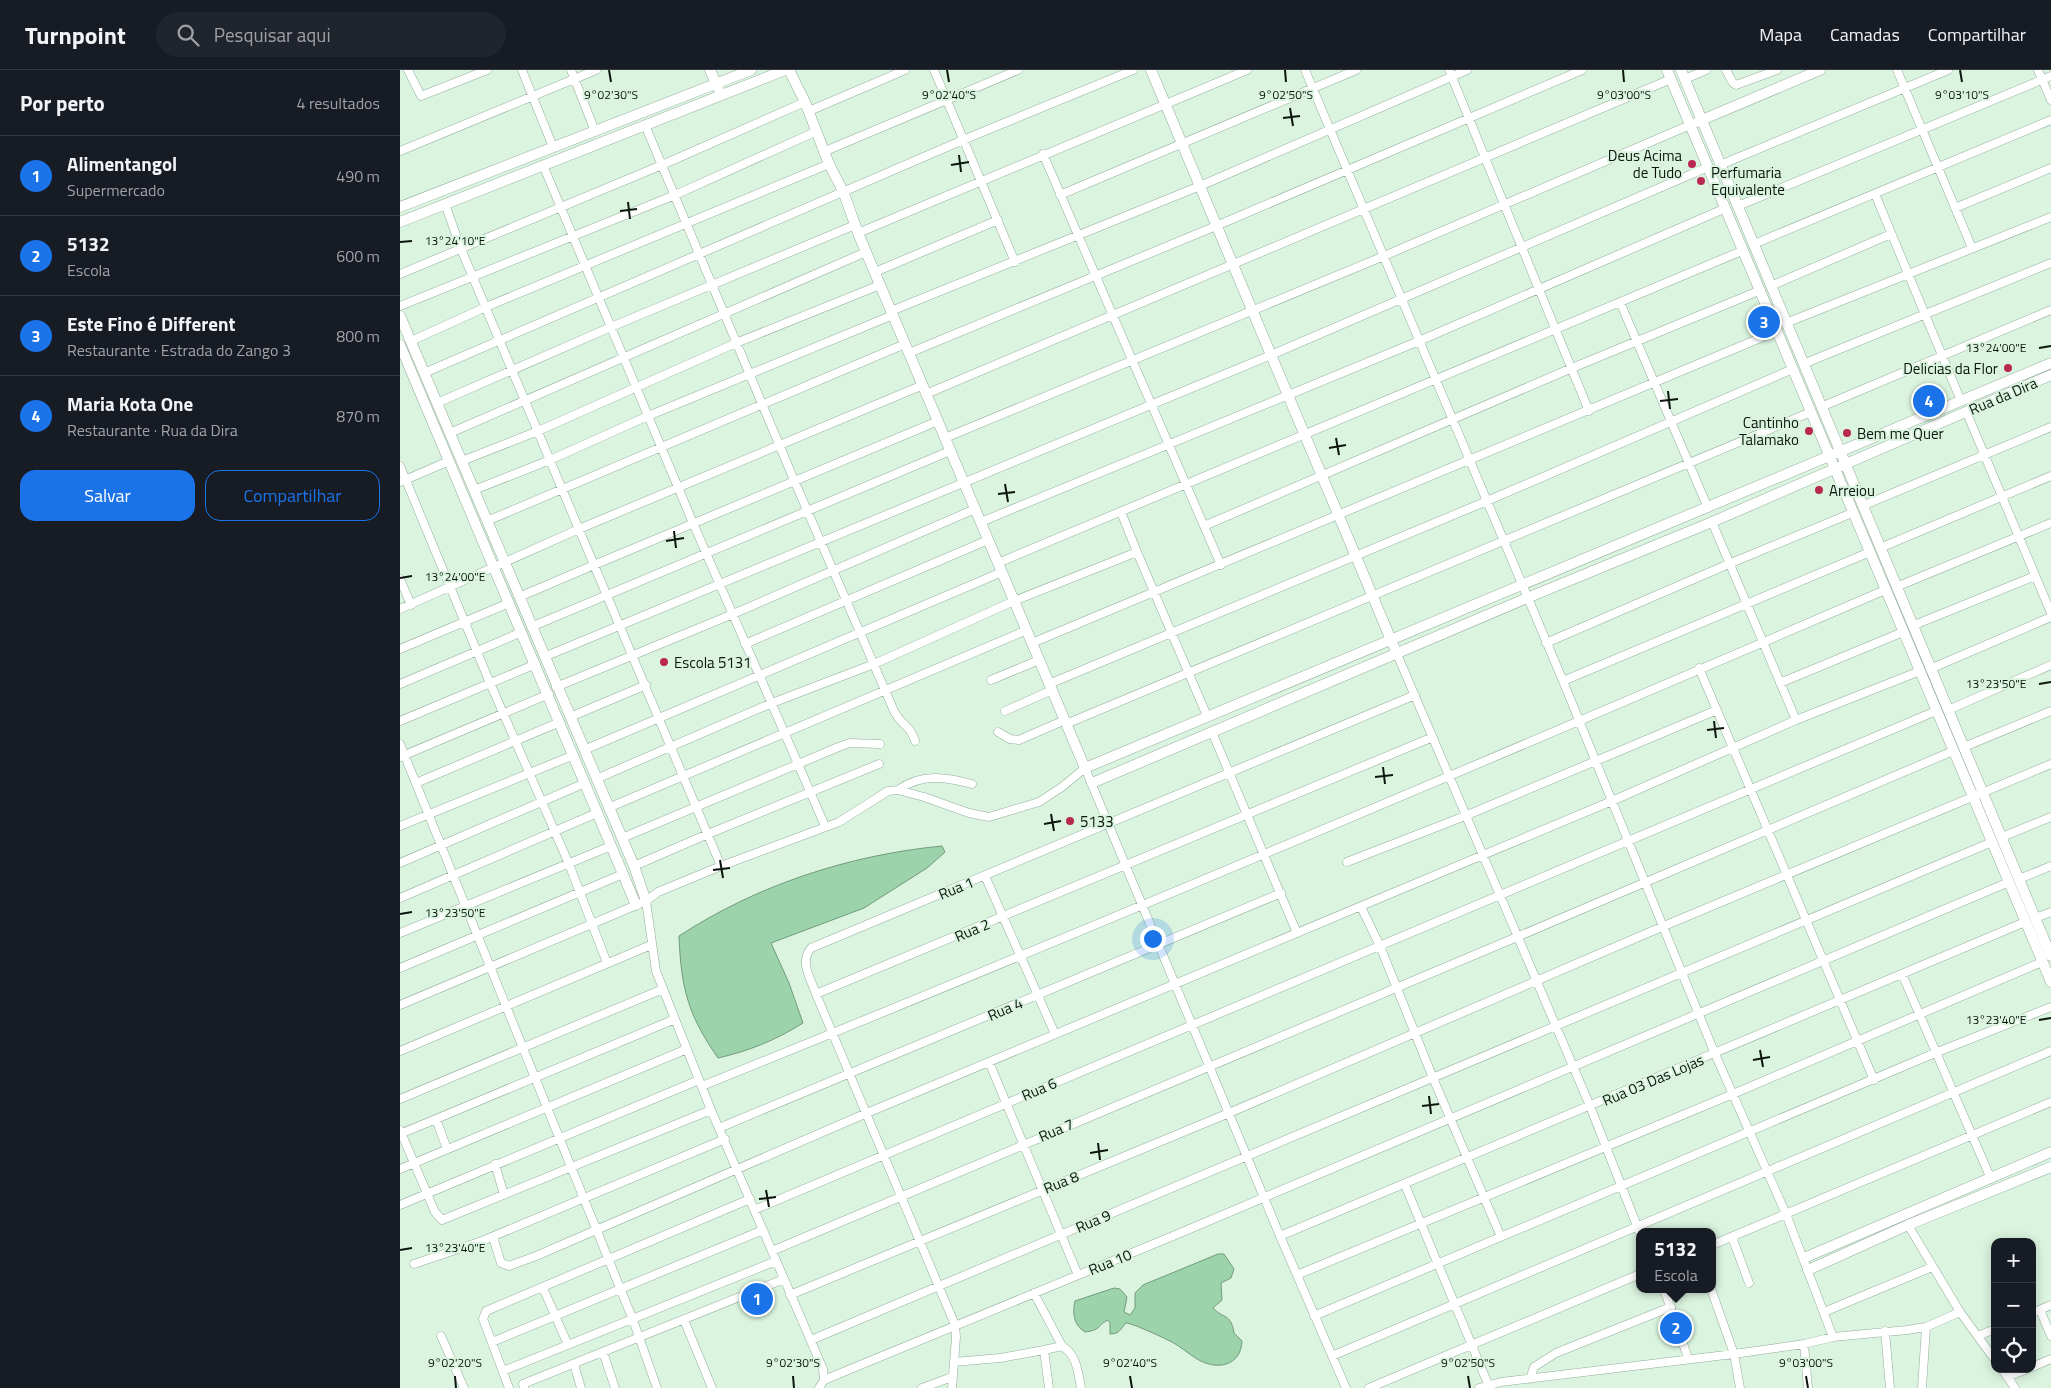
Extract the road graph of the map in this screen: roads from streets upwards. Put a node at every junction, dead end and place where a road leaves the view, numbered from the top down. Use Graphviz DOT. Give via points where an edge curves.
graph roads {
  1 [pos="408,70"];
  2 [pos="487,70"];
  3 [pos="522,70"];
  4 [pos="570,70"];
  5 [pos="596,70"];
  6 [pos="710,70"];
  7 [pos="751,70"];
  8 [pos="787,70"];
  9 [pos="905,70"];
  10 [pos="934,70"];
  11 [pos="1018,70"];
  12 [pos="1133,70"];
  13 [pos="1151,70"];
  14 [pos="1247,70"];
  15 [pos="1305,70"];
  16 [pos="1356,70"];
  17 [pos="1468,70"];
  18 [pos="1582,70"];
  19 [pos="1706,70"];
  20 [pos="1726,70"];
  21 [pos="1777,70"];
  22 [pos="1820,70"];
  23 [pos="1897,70"];
  24 [pos="1948,70"];
  25 [pos="2038,70"];
  26 [pos="1450,73"];
  27 [pos="1683,74"];
  28 [pos="1669,75"];
  29 [pos="2051,76"];
  30 [pos="574,79"];
  31 [pos="2042,79"];
  32 [pos="716,84"];
  33 [pos="1312,89"];
  34 [pos="1905,89"];
  35 [pos="721,95"];
  36 [pos="533,97"];
  37 [pos="947,100"];
  38 [pos="2051,100"];
  39 [pos="1165,104"];
  40 [pos="807,106"];
  41 [pos="1468,117"];
  42 [pos="1701,120"];
  43 [pos="2051,120"];
  44 [pos="645,125"];
  45 [pos="1690,125"];
  46 [pos="1329,129"];
  47 [pos="1922,130"];
  48 [pos="595,131"];
  49 [pos="815,132"];
  50 [pos="963,140"];
  51 [pos="1182,144"];
  52 [pos="553,147"];
  53 [pos="400,151"];
  54 [pos="824,152"];
  55 [pos="1043,154"];
  56 [pos="1485,156"];
  57 [pos="829,164"];
  58 [pos="543,165"];
  59 [pos="662,165"];
  60 [pos="1720,165"];
  61 [pos="1708,167"];
  62 [pos="1938,168"];
  63 [pos="2051,168"];
  64 [pos="1348,170"];
  65 [pos="981,181"];
  66 [pos="1200,186"];
  67 [pos="843,191"];
  68 [pos="1875,194"];
  69 [pos="675,195"];
  70 [pos="1060,195"];
  71 [pos="445,204"];
  72 [pos="1504,204"];
  73 [pos="560,206"];
  74 [pos="1738,206"];
  75 [pos="400,207"];
  76 [pos="1364,208"];
  77 [pos="1726,208"];
  78 [pos="1955,208"];
  79 [pos="2051,217"];
  80 [pos="998,220"];
  81 [pos="400,222"];
  82 [pos="687,224"];
  83 [pos="1216,226"];
  84 [pos="856,229"];
  85 [pos="1892,234"];
  86 [pos="573,236"];
  87 [pos="1078,236"];
  88 [pos="1754,244"];
  89 [pos="461,248"];
  90 [pos="1523,248"];
  91 [pos="1972,248"];
  92 [pos="1744,250"];
  93 [pos="866,252"];
  94 [pos="699,255"];
  95 [pos="1384,256"];
  96 [pos="1015,262"];
  97 [pos="2051,263"];
  98 [pos="1233,266"];
  99 [pos="586,267"];
  100 [pos="875,272"];
  101 [pos="400,274"];
  102 [pos="1908,274"];
  103 [pos="1095,275"];
  104 [pos="473,276"];
  105 [pos="880,285"];
  106 [pos="712,286"];
  107 [pos="1771,286"];
  108 [pos="1540,288"];
  109 [pos="1760,290"];
  110 [pos="598,297"];
  111 [pos="1402,298"];
  112 [pos="1620,302"];
  113 [pos="400,306"];
  114 [pos="486,307"];
  115 [pos="1252,310"];
  116 [pos="2051,310"];
  117 [pos="724,313"];
  118 [pos="892,313"];
  119 [pos="1112,315"];
  120 [pos="400,316"];
  121 [pos="1926,316"];
  122 [pos="1786,323"];
  123 [pos="611,327"];
  124 [pos="1557,328"];
  125 [pos="1777,331"];
  126 [pos="499,339"];
  127 [pos="410,341"];
  128 [pos="1419,341"];
  129 [pos="1636,342"];
  130 [pos="736,343"];
  131 [pos="400,345"];
  132 [pos="907,348"];
  133 [pos="1271,355"];
  134 [pos="623,356"];
  135 [pos="1942,356"];
  136 [pos="403,358"];
  137 [pos="1132,360"];
  138 [pos="2051,363"];
  139 [pos="1803,364"];
  140 [pos="1572,368"];
  141 [pos="1793,369"];
  142 [pos="513,371"];
  143 [pos="424,373"];
  144 [pos="749,374"];
  145 [pos="2051,375"];
  146 [pos="1436,380"];
  147 [pos="1654,383"];
  148 [pos="636,386"];
  149 [pos="924,390"];
  150 [pos="1288,395"];
  151 [pos="525,399"];
  152 [pos="1961,401"];
  153 [pos="437,403"];
  154 [pos="1152,404"];
  155 [pos="763,406"];
  156 [pos="1821,407"];
  157 [pos="1589,411"];
  158 [pos="1966,411"];
  159 [pos="1810,412"];
  160 [pos="648,416"];
  161 [pos="1453,420"];
  162 [pos="938,421"];
  163 [pos="1669,421"];
  164 [pos="2051,427"];
  165 [pos="538,431"];
  166 [pos="450,432"];
  167 [pos="1305,435"];
  168 [pos="945,438"];
  169 [pos="1168,444"];
  170 [pos="779,445"];
  171 [pos="662,447"];
  172 [pos="950,451"];
  173 [pos="1834,454"];
  174 [pos="1984,455"];
  175 [pos="449,460"];
  176 [pos="550,460"];
  177 [pos="1469,460"];
  178 [pos="462,461"];
  179 [pos="1688,462"];
  180 [pos="1845,464"];
  181 [pos="400,466"];
  182 [pos="1834,469"];
  183 [pos="1322,476"];
  184 [pos="2051,476"];
  185 [pos="794,480"];
  186 [pos="403,481"];
  187 [pos="964,482"];
  188 [pos="1185,485"];
  189 [pos="562,488"];
  190 [pos="679,488"];
  191 [pos="474,490"];
  192 [pos="2002,497"];
  193 [pos="1487,501"];
  194 [pos="1862,506"];
  195 [pos="975,508"];
  196 [pos="1708,508"];
  197 [pos="808,512"];
  198 [pos="1121,512"];
  199 [pos="1852,512"];
  200 [pos="1339,515"];
  201 [pos="487,521"];
  202 [pos="981,522"];
  203 [pos="1712,522"];
  204 [pos="693,523"];
  205 [pos="2051,523"];
  206 [pos="1204,526"];
  207 [pos="579,529"];
  208 [pos="2019,537"];
  209 [pos="988,540"];
  210 [pos="1503,541"];
  211 [pos="821,542"];
  212 [pos="1880,548"];
  213 [pos="1137,552"];
  214 [pos="1870,552"];
  215 [pos="708,554"];
  216 [pos="1356,556"];
  217 [pos="1731,563"];
  218 [pos="499,564"];
  219 [pos="594,565"];
  220 [pos="1221,565"];
  221 [pos="1000,568"];
  222 [pos="833,570"];
  223 [pos="2035,576"];
  224 [pos="400,579"];
  225 [pos="720,584"];
  226 [pos="1521,584"];
  227 [pos="450,586"];
  228 [pos="1896,587"];
  229 [pos="1885,590"];
  230 [pos="1154,593"];
  231 [pos="1373,595"];
  232 [pos="519,597"];
  233 [pos="608,597"];
  234 [pos="1527,598"];
  235 [pos="847,601"];
  236 [pos="1014,601"];
  237 [pos="1747,602"];
  238 [pos="509,603"];
  239 [pos="411,605"];
  240 [pos="400,609"];
  241 [pos="2051,613"];
  242 [pos="733,614"];
  243 [pos="2051,617"];
  244 [pos="464,623"];
  245 [pos="622,626"];
  246 [pos="527,629"];
  247 [pos="1907,629"];
  248 [pos="1026,630"];
  249 [pos="860,632"];
  250 [pos="1172,633"];
  251 [pos="1391,638"];
  252 [pos="1764,642"];
  253 [pos="1032,643"];
  254 [pos="1546,643"];
  255 [pos="745,644"];
  256 [pos="400,649"];
  257 [pos="477,652"];
  258 [pos="1397,654"];
  259 [pos="634,656"];
  260 [pos="544,657"];
  261 [pos="1039,660"];
  262 [pos="536,664"];
  263 [pos="874,664"];
  264 [pos="2051,665"];
  265 [pos="1699,668"];
  266 [pos="1925,670"];
  267 [pos="1189,672"];
  268 [pos="759,674"];
  269 [pos="991,680"];
  270 [pos="1563,681"];
  271 [pos="490,683"];
  272 [pos="1780,683"];
  273 [pos="400,684"];
  274 [pos="646,685"];
  275 [pos="1051,687"];
  276 [pos="553,691"];
  277 [pos="886,692"];
  278 [pos="1415,695"];
  279 [pos="772,703"];
  280 [pos="1717,710"];
  281 [pos="1948,710"];
  282 [pos="1005,711"];
  283 [pos="1936,711"];
  284 [pos="2051,711"];
  285 [pos="503,714"];
  286 [pos="1207,716"];
  287 [pos="660,717"];
  288 [pos="565,719"];
  289 [pos="1796,720"];
  290 [pos="400,721"];
  291 [pos="1579,721"];
  292 [pos="1066,722"];
  293 [pos="998,732"];
  294 [pos="1212,732"];
  295 [pos="785,734"];
  296 [pos="1433,737"];
  297 [pos="515,741"];
  298 [pos="915,741"];
  299 [pos="400,744"];
  300 [pos="880,744"];
  301 [pos="672,747"];
  302 [pos="1964,747"];
  303 [pos="1733,749"];
  304 [pos="584,750"];
  305 [pos="1953,751"];
  306 [pos="574,755"];
  307 [pos="402,756"];
  308 [pos="1595,760"];
  309 [pos="879,764"];
  310 [pos="2051,764"];
  311 [pos="797,765"];
  312 [pos="1085,768"];
  313 [pos="529,774"];
  314 [pos="1229,774"];
  315 [pos="1449,776"];
  316 [pos="685,777"];
  317 [pos="596,778"];
  318 [pos="416,783"];
  319 [pos="585,783"];
  320 [pos="1092,783"];
  321 [pos="972,784"];
  322 [pos="1750,788"];
  323 [pos="898,790"];
  324 [pos="1983,793"];
  325 [pos="810,794"];
  326 [pos="1972,797"];
  327 [pos="1612,801"];
  328 [pos="541,802"];
  329 [pos="698,807"];
  330 [pos="608,808"];
  331 [pos="597,813"];
  332 [pos="1247,813"];
  333 [pos="429,814"];
  334 [pos="1465,816"];
  335 [pos="2051,817"];
  336 [pos="1108,823"];
  337 [pos="400,826"];
  338 [pos="825,826"];
  339 [pos="1767,829"];
  340 [pos="554,832"];
  341 [pos="708,834"];
  342 [pos="2002,837"];
  343 [pos="622,838"];
  344 [pos="1629,841"];
  345 [pos="1992,842"];
  346 [pos="442,846"];
  347 [pos="611,846"];
  348 [pos="1264,854"];
  349 [pos="1483,856"];
  350 [pos="1346,862"];
  351 [pos="400,863"];
  352 [pos="569,864"];
  353 [pos="1126,864"];
  354 [pos="634,866"];
  355 [pos="721,866"];
  356 [pos="2051,866"];
  357 [pos="454,874"];
  358 [pos="623,874"];
  359 [pos="1787,875"];
  360 [pos="985,876"];
  361 [pos="2014,881"];
  362 [pos="1646,882"];
  363 [pos="579,893"];
  364 [pos="1282,893"];
  365 [pos="1500,894"];
  366 [pos="400,898"];
  367 [pos="641,903"];
  368 [pos="466,905"];
  369 [pos="1142,905"];
  370 [pos="1361,907"];
  371 [pos="2051,912"];
  372 [pos="1003,916"];
  373 [pos="2035,918"];
  374 [pos="1806,920"];
  375 [pos="2025,922"];
  376 [pos="592,924"];
  377 [pos="1664,926"];
  378 [pos="400,933"];
  379 [pos="1297,933"];
  380 [pos="478,934"];
  381 [pos="1518,937"];
  382 [pos="1160,944"];
  383 [pos="651,945"];
  384 [pos="1380,946"];
  385 [pos="1020,956"];
  386 [pos="1823,959"];
  387 [pos="2047,959"];
  388 [pos="607,963"];
  389 [pos="491,966"];
  390 [pos="400,968"];
  391 [pos="1683,972"];
  392 [pos="1902,974"];
  393 [pos="1537,982"];
  394 [pos="2051,982"];
  395 [pos="1176,984"];
  396 [pos="1397,988"];
  397 [pos="663,989"];
  398 [pos="816,994"];
  399 [pos="1038,996"];
  400 [pos="1840,1001"];
  401 [pos="400,1005"];
  402 [pos="507,1005"];
  403 [pos="2051,1007"];
  404 [pos="1700,1012"];
  405 [pos="1919,1014"];
  406 [pos="675,1019"];
  407 [pos="1193,1025"];
  408 [pos="1555,1026"];
  409 [pos="1414,1033"];
  410 [pos="833,1034"];
  411 [pos="1055,1034"];
  412 [pos="1857,1040"];
  413 [pos="522,1048"];
  414 [pos="687,1049"];
  415 [pos="400,1051"];
  416 [pos="2051,1051"];
  417 [pos="1715,1054"];
  418 [pos="1935,1054"];
  419 [pos="989,1062"];
  420 [pos="1210,1066"];
  421 [pos="1573,1066"];
  422 [pos="850,1074"];
  423 [pos="535,1078"];
  424 [pos="1433,1078"];
  425 [pos="1874,1080"];
  426 [pos="701,1083"];
  427 [pos="1953,1093"];
  428 [pos="1733,1094"];
  429 [pos="400,1099"];
  430 [pos="2051,1102"];
  431 [pos="1007,1103"];
  432 [pos="1590,1106"];
  433 [pos="546,1107"];
  434 [pos="711,1110"];
  435 [pos="867,1113"];
  436 [pos="1229,1113"];
  437 [pos="1450,1118"];
  438 [pos="436,1119"];
  439 [pos="720,1128"];
  440 [pos="400,1132"];
  441 [pos="1750,1132"];
  442 [pos="1972,1136"];
  443 [pos="557,1138"];
  444 [pos="725,1138"];
  445 [pos="1023,1144"];
  446 [pos="1606,1147"];
  447 [pos="447,1149"];
  448 [pos="2051,1152"];
  449 [pos="885,1154"];
  450 [pos="1247,1156"];
  451 [pos="1467,1158"];
  452 [pos="414,1163"];
  453 [pos="495,1164"];
  454 [pos="570,1167"];
  455 [pos="2051,1167"];
  456 [pos="400,1169"];
  457 [pos="737,1169"];
  458 [pos="1768,1171"];
  459 [pos="1991,1179"];
  460 [pos="1405,1185"];
  461 [pos="1622,1186"];
  462 [pos="1041,1190"];
  463 [pos="426,1194"];
  464 [pos="504,1195"];
  465 [pos="902,1195"];
  466 [pos="1264,1197"];
  467 [pos="1485,1198"];
  468 [pos="582,1199"];
  469 [pos="750,1199"];
  470 [pos="400,1205"];
  471 [pos="754,1210"];
  472 [pos="1786,1214"];
  473 [pos="1422,1223"];
  474 [pos="1908,1225"];
  475 [pos="1638,1228"];
  476 [pos="1643,1228"];
  477 [pos="763,1230"];
  478 [pos="595,1231"];
  479 [pos="1636,1231"];
  480 [pos="1060,1235"];
  481 [pos="1280,1236"];
  482 [pos="493,1237"];
  483 [pos="1501,1237"];
  484 [pos="1732,1237"];
  485 [pos="920,1239"];
  486 [pos="1716,1243"];
  487 [pos="772,1251"];
  488 [pos="1804,1258"];
  489 [pos="607,1259"];
  490 [pos="776,1261"];
  491 [pos="414,1264"];
  492 [pos="1437,1264"];
  493 [pos="1932,1267"];
  494 [pos="1808,1270"];
  495 [pos="1078,1275"];
  496 [pos="1297,1275"];
  497 [pos="1636,1276"];
  498 [pos="784,1279"];
  499 [pos="1749,1284"];
  500 [pos="940,1286"];
  501 [pos="543,1288"];
  502 [pos="620,1290"];
  503 [pos="1034,1292"];
  504 [pos="1666,1293"];
  505 [pos="1712,1293"];
  506 [pos="790,1294"];
  507 [pos="1454,1306"];
  508 [pos="2051,1306"];
  509 [pos="1671,1307"];
  510 [pos="1824,1312"];
  511 [pos="1960,1312"];
  512 [pos="2036,1312"];
  513 [pos="1314,1316"];
  514 [pos="555,1317"];
  515 [pos="633,1320"];
  516 [pos="684,1320"];
  517 [pos="955,1325"];
  518 [pos="1926,1327"];
  519 [pos="1885,1331"];
  520 [pos="1991,1331"];
  521 [pos="441,1336"];
  522 [pos="1978,1336"];
  523 [pos="2051,1336"];
  524 [pos="639,1337"];
  525 [pos="1832,1337"];
  526 [pos="811,1340"];
  527 [pos="492,1342"];
  528 [pos="1804,1344"];
  529 [pos="568,1345"];
  530 [pos="1471,1345"];
  531 [pos="1062,1346"];
  532 [pos="1044,1350"];
  533 [pos="603,1352"];
  534 [pos="1734,1354"];
  535 [pos="1991,1354"];
  536 [pos="1332,1356"];
  537 [pos="1688,1358"];
  538 [pos="2051,1359"];
  539 [pos="954,1362"];
  540 [pos="574,1364"];
  541 [pos="2036,1365"];
  542 [pos="504,1371"];
  543 [pos="2005,1373"];
  544 [pos="2018,1373"];
  545 [pos="952,1377"];
  546 [pos="2008,1377"];
  547 [pos="1530,1379"];
  548 [pos="824,1380"];
  549 [pos="1488,1384"];
  550 [pos="523,1386"];
  551 [pos="464,1388"];
  552 [pos="510,1388"];
  553 [pos="581,1388"];
  554 [pos="615,1388"];
  555 [pos="657,1388"];
  556 [pos="712,1388"];
  557 [pos="818,1388"];
  558 [pos="922,1388"];
  559 [pos="952,1388"];
  560 [pos="1049,1388"];
  561 [pos="1081,1388"];
  562 [pos="1346,1388"];
  563 [pos="1368,1388"];
  564 [pos="1479,1388"];
  565 [pos="1740,1388"];
  566 [pos="1808,1388"];
  567 [pos="1890,1388"];
  568 [pos="1922,1388"];
  569 [pos="2015,1388"];
  1 -- 2 [label="street" via="421,96"];
  3 -- 36 [label="street"];
  4 -- 30 [label="street"];
  5 -- 30 [label="street"];
  6 -- 32 [label="street"];
  7 -- 32 [label="street"];
  8 -- 35 [label="street"];
  8 -- 40 [label="street"];
  9 -- 40 [label="street"];
  10 -- 37 [label="street"];
  11 -- 37 [label="street"];
  12 -- 50 [label="street"];
  13 -- 39 [label="street"];
  14 -- 39 [label="street"];
  15 -- 33 [label="street"];
  16 -- 33 [label="street"];
  17 -- 26 [label="street"];
  18 -- 41 [label="street"];
  19 -- 27 [label="street"];
  20 -- 21 [label="street" via="1736,85"];
  22 -- 42 [label="street"];
  23 -- 34 [label="street"];
  24 -- 34 [label="street"];
  25 -- 31 [label="street"];
  26 -- 41 [label="street"];
  26 -- 46 [label="street"];
  27 -- 42 [label="street"];
  28 -- 45 [label="street"];
  28 -- 56 [label="street"];
  29 -- 31 [label="street"];
  30 -- 36 [label="street"];
  30 -- 48 [label="street"];
  31 -- 38 [label="street"];
  31 -- 47 [label="street"];
  32 -- 35 [label="street"];
  32 -- 48 [label="street"];
  33 -- 46 [label="street"];
  33 -- 51 [label="street"];
  34 -- 47 [label="street"];
  34 -- 60 [label="street"];
  35 -- 44 [label="street"];
  36 -- 52 [label="street"];
  36 -- 53 [label="street"];
  37 -- 50 [label="street"];
  37 -- 54 [label="street"];
  39 -- 51 [label="street"];
  39 -- 55 [label="street"];
  40 -- 49 [label="street"];
  40 -- 59 [label="street"];
  41 -- 56 [label="street"];
  41 -- 64 [label="street"];
  42 -- 45 [label="street"];
  42 -- 60 [label="street"];
  43 -- 62 [label="street"];
  44 -- 58 [label="street"];
  44 -- 59 [label="street"];
  45 -- 61 [label="street"];
  45 -- 72 [label="street"];
  46 -- 64 [label="street"];
  46 -- 66 [label="street"];
  47 -- 62 [label="street"];
  47 -- 74 [label="street"];
  48 -- 52 [label="street"];
  49 -- 54 [label="street"];
  49 -- 69 [label="street"];
  50 -- 65 [label="street"];
  50 -- 67 [label="street"];
  51 -- 66 [label="street"];
  51 -- 70 [label="street"];
  52 -- 75 [label="street"];
  54 -- 57 [label="street"];
  55 -- 65 [label="street"];
  55 -- 70 [label="street"];
  56 -- 72 [label="street"];
  56 -- 76 [label="street"];
  57 -- 67 [label="street"];
  57 -- 82 [label="street"];
  58 -- 71 [label="street"];
  58 -- 73 [label="street"];
  59 -- 69 [label="street"];
  59 -- 73 [label="street"];
  60 -- 74 [label="street"];
  61 -- 77 [label="street"];
  61 -- 90 [label="street"];
  62 -- 68 [label="street"];
  62 -- 78 [label="street"];
  63 -- 78 [label="street"];
  64 -- 76 [label="street"];
  64 -- 83 [label="street"];
  65 -- 80 [label="street"];
  65 -- 84 [label="street"];
  66 -- 83 [label="street"];
  66 -- 87 [label="street"];
  67 -- 84 [label="street"];
  67 -- 94 [label="street"];
  68 -- 85 [label="street"];
  68 -- 88 [label="street"];
  69 -- 82 [label="street"];
  69 -- 86 [label="street"];
  70 -- 87 [label="street"];
  71 -- 81 [label="street"];
  71 -- 89 [label="street"];
  72 -- 90 [label="street"];
  72 -- 95 [label="street"];
  73 -- 86 [label="street"];
  73 -- 89 [label="street"];
  74 -- 88 [label="street"];
  76 -- 95 [label="street"];
  76 -- 98 [label="street"];
  77 -- 92 [label="street"];
  77 -- 108 [label="street"];
  78 -- 91 [label="street"];
  79 -- 91 [label="street"];
  80 -- 96 [label="street"];
  80 -- 100 [label="street"];
  82 -- 94 [label="street"];
  82 -- 99 [label="street"];
  83 -- 98 [label="street"];
  83 -- 103 [label="street"];
  84 -- 93 [label="street"];
  84 -- 106 [label="street"];
  85 -- 102 [label="street"];
  85 -- 107 [label="street"];
  86 -- 99 [label="street"];
  86 -- 104 [label="street"];
  87 -- 96 [label="street"];
  87 -- 103 [label="street"];
  88 -- 107 [label="street"];
  89 -- 101 [label="street"];
  89 -- 104 [label="street"];
  90 -- 108 [label="street"];
  90 -- 111 [label="street"];
  91 -- 102 [label="street"];
  92 -- 109 [label="street"];
  92 -- 112 [label="street"];
  93 -- 100 [label="street"];
  93 -- 117 [label="street"];
  94 -- 106 [label="street"];
  94 -- 110 [label="street"];
  95 -- 111 [label="street"];
  95 -- 115 [label="street"];
  96 -- 118 [label="street"];
  97 -- 121 [label="street"];
  98 -- 115 [label="street"];
  98 -- 119 [label="street"];
  99 -- 110 [label="street"];
  99 -- 114 [label="street"];
  100 -- 105 [label="street"];
  102 -- 121 [label="street"];
  102 -- 122 [label="street"];
  103 -- 119 [label="street"];
  103 -- 132 [label="street"];
  104 -- 113 [label="street"];
  104 -- 114 [label="street"];
  105 -- 118 [label="street"];
  105 -- 130 [label="street"];
  106 -- 117 [label="street"];
  106 -- 123 [label="street"];
  107 -- 122 [label="street"];
  108 -- 124 [label="street"];
  108 -- 128 [label="street"];
  109 -- 125 [label="street"];
  109 -- 129 [label="street"];
  110 -- 123 [label="street"];
  110 -- 126 [label="street"];
  111 -- 128 [label="street"];
  111 -- 133 [label="street"];
  112 -- 124 [label="street"];
  112 -- 129 [label="street"];
  114 -- 126 [label="street"];
  114 -- 127 [label="street"];
  115 -- 133 [label="street"];
  115 -- 137 [label="street"];
  116 -- 135 [label="street"];
  117 -- 130 [label="street"];
  117 -- 134 [label="street"];
  118 -- 132 [label="street"];
  118 -- 144 [label="street"];
  119 -- 137 [label="street"];
  119 -- 149 [label="street"];
  120 -- 127 [label="street"];
  121 -- 135 [label="street"];
  121 -- 139 [label="street"];
  122 -- 139 [label="street"];
  123 -- 134 [label="street"];
  123 -- 142 [label="street"];
  124 -- 140 [label="street"];
  124 -- 146 [label="street"];
  125 -- 141 [label="street"];
  125 -- 147 [label="street"];
  126 -- 142 [label="street"];
  126 -- 143 [label="street"];
  127 -- 143 [label="street"];
  128 -- 146 [label="street"];
  128 -- 150 [label="street"];
  129 -- 140 [label="street"];
  129 -- 147 [label="street"];
  130 -- 144 [label="street"];
  130 -- 148 [label="street"];
  131 -- 136 [label="street"];
  132 -- 149 [label="street"];
  132 -- 155 [label="street"];
  133 -- 150 [label="street"];
  133 -- 154 [label="street"];
  134 -- 148 [label="street"];
  134 -- 151 [label="street"];
  135 -- 152 [label="street"];
  135 -- 156 [label="street"];
  136 -- 175 [label="street"];
  137 -- 154 [label="street"];
  137 -- 168 [label="street"];
  138 -- 152 [label="street, Rua da Dira"];
  139 -- 156 [label="street"];
  140 -- 157 [label="street"];
  140 -- 161 [label="street"];
  141 -- 159 [label="street"];
  141 -- 163 [label="street"];
  142 -- 151 [label="street"];
  142 -- 153 [label="street"];
  143 -- 153 [label="street"];
  144 -- 155 [label="street"];
  144 -- 160 [label="street"];
  145 -- 158 [label="street, Rua da Dira"];
  146 -- 161 [label="street"];
  146 -- 167 [label="street"];
  147 -- 157 [label="street"];
  147 -- 163 [label="street"];
  148 -- 160 [label="street"];
  148 -- 165 [label="street"];
  149 -- 162 [label="street"];
  149 -- 170 [label="street"];
  150 -- 167 [label="street"];
  150 -- 169 [label="street"];
  151 -- 165 [label="street"];
  151 -- 166 [label="street"];
  152 -- 173 [label="street, Rua da Dira"];
  153 -- 166 [label="street"];
  154 -- 169 [label="street"];
  154 -- 187 [label="street"];
  155 -- 170 [label="street"];
  155 -- 171 [label="street"];
  156 -- 173 [label="street"];
  157 -- 177 [label="street"];
  158 -- 174 [label="street"];
  158 -- 180 [label="street, Rua da Dira"];
  159 -- 173 [label="street"];
  159 -- 179 [label="street"];
  160 -- 171 [label="street"];
  160 -- 176 [label="street"];
  161 -- 177 [label="street"];
  161 -- 183 [label="street"];
  162 -- 168 [label="street"];
  162 -- 185 [label="street"];
  163 -- 179 [label="street"];
  163 -- 193 [label="street"];
  164 -- 174 [label="street"];
  165 -- 176 [label="street"];
  165 -- 178 [label="street"];
  166 -- 178 [label="street"];
  167 -- 183 [label="street"];
  167 -- 188 [label="street"];
  168 -- 172 [label="street"];
  169 -- 188 [label="street"];
  169 -- 202 [label="street"];
  170 -- 185 [label="street"];
  170 -- 190 [label="street"];
  171 -- 189 [label="street"];
  171 -- 190 [label="street"];
  172 -- 187 [label="street"];
  172 -- 197 [label="street"];
  173 -- 180 [label="street"];
  173 -- 182 [label="street"];
  173 -- 196 [label="street, Rua da Dira"];
  174 -- 192 [label="street"];
  174 -- 194 [label="street"];
  175 -- 186 [label="street"];
  175 -- 218 [label="street"];
  176 -- 189 [label="street"];
  176 -- 191 [label="street"];
  177 -- 193 [label="street"];
  177 -- 200 [label="street"];
  178 -- 191 [label="street"];
  179 -- 196 [label="street"];
  179 -- 210 [label="street"];
  180 -- 182 [label="street, Rua da Dira"];
  180 -- 194 [label="street"];
  181 -- 186 [label="street"];
  182 -- 199 [label="street"];
  182 -- 203 [label="street, Rua da Dira"];
  183 -- 200 [label="street"];
  183 -- 206 [label="street"];
  184 -- 192 [label="street"];
  185 -- 197 [label="street"];
  185 -- 204 [label="street"];
  186 -- 227 [label="street"];
  187 -- 195 [label="street"];
  187 -- 211 [label="street"];
  188 -- 198 [label="street"];
  188 -- 206 [label="street"];
  189 -- 201 [label="street"];
  189 -- 207 [label="street"];
  190 -- 204 [label="street"];
  190 -- 207 [label="street"];
  191 -- 201 [label="street"];
  192 -- 208 [label="street"];
  192 -- 212 [label="street"];
  193 -- 210 [label="street"];
  193 -- 216 [label="street"];
  194 -- 212 [label="street"];
  195 -- 202 [label="street"];
  195 -- 222 [label="street"];
  196 -- 226 [label="street, Rua da Dira"];
  197 -- 211 [label="street"];
  197 -- 215 [label="street"];
  198 -- 213 [label="street"];
  198 -- 221 [label="street"];
  199 -- 214 [label="street"];
  199 -- 217 [label="street"];
  200 -- 216 [label="street"];
  200 -- 220 [label="street"];
  201 -- 218 [label="street"];
  202 -- 209 [label="street"];
  203 -- 217 [label="street"];
  203 -- 234 [label="street, Rua da Dira"];
  204 -- 215 [label="street"];
  204 -- 219 [label="street"];
  205 -- 208 [label="street"];
  206 -- 220 [label="street"];
  207 -- 218 [label="street"];
  207 -- 219 [label="street"];
  208 -- 223 [label="street"];
  208 -- 228 [label="street"];
  209 -- 221 [label="street"];
  209 -- 235 [label="street"];
  210 -- 226 [label="street"];
  210 -- 231 [label="street"];
  211 -- 222 [label="street"];
  211 -- 225 [label="street"];
  212 -- 228 [label="street"];
  213 -- 230 [label="street"];
  213 -- 236 [label="street"];
  214 -- 229 [label="street"];
  214 -- 237 [label="street"];
  215 -- 225 [label="street"];
  215 -- 233 [label="street"];
  216 -- 231 [label="street"];
  216 -- 250 [label="street"];
  217 -- 237 [label="street"];
  217 -- 254 [label="street"];
  218 -- 227 [label="street"];
  218 -- 232 [label="street"];
  218 -- 238 [label="street"];
  219 -- 232 [label="street"];
  219 -- 233 [label="street"];
  220 -- 230 [label="street"];
  221 -- 236 [label="street"];
  221 -- 249 [label="street"];
  222 -- 235 [label="street"];
  222 -- 242 [label="street"];
  223 -- 241 [label="street"];
  223 -- 247 [label="street"];
  224 -- 239 [label="street"];
  225 -- 242 [label="street"];
  225 -- 245 [label="street"];
  226 -- 234 [label="street"];
  226 -- 251 [label="street, Rua da Dira"];
  227 -- 239 [label="street"];
  227 -- 244 [label="street"];
  228 -- 247 [label="street"];
  229 -- 247 [label="street"];
  229 -- 252 [label="street"];
  230 -- 250 [label="street"];
  230 -- 253 [label="street"];
  231 -- 251 [label="street"];
  231 -- 267 [label="street"];
  232 -- 246 [label="street"];
  233 -- 245 [label="street"];
  233 -- 246 [label="street"];
  234 -- 254 [label="street"];
  234 -- 258 [label="street, Rua da Dira"];
  235 -- 249 [label="street"];
  235 -- 255 [label="street"];
  236 -- 248 [label="street"];
  236 -- 263 [label="street"];
  237 -- 252 [label="street"];
  237 -- 270 [label="street"];
  238 -- 244 [label="street"];
  238 -- 246 [label="street"];
  239 -- 240 [label="street"];
  242 -- 255 [label="street"];
  242 -- 259 [label="street"];
  243 -- 266 [label="street"];
  244 -- 256 [label="street"];
  244 -- 257 [label="street"];
  245 -- 259 [label="street"];
  245 -- 260 [label="street"];
  246 -- 257 [label="street"];
  246 -- 260 [label="street"];
  246 -- 262 [label="street"];
  247 -- 266 [label="street"];
  247 -- 272 [label="street"];
  248 -- 253 [label="street"];
  248 -- 277 [label="street"];
  249 -- 263 [label="street"];
  249 -- 268 [label="street"];
  250 -- 267 [label="street"];
  250 -- 275 [label="street"];
  251 -- 258 [label="street"];
  251 -- 286 [label="street, Rua da Dira"];
  252 -- 265 [label="street"];
  252 -- 272 [label="street"];
  253 -- 261 [label="street"];
  254 -- 270 [label="street"];
  255 -- 268 [label="street"];
  257 -- 271 [label="street"];
  257 -- 273 [label="street"];
  258 -- 278 [label="street"];
  258 -- 294 [label="street, Rua da Dira"];
  259 -- 274 [label="street"];
  259 -- 276 [label="street"];
  260 -- 276 [label="street"];
  261 -- 269 [label="street"];
  261 -- 275 [label="street"];
  262 -- 271 [label="street"];
  262 -- 276 [label="street"];
  263 -- 277 [label="street"];
  263 -- 279 [label="street"];
  264 -- 281 [label="street"];
  265 -- 280 [label="street"];
  265 -- 291 [label="street"];
  266 -- 281 [label="street"];
  266 -- 283 [label="street"];
  266 -- 289 [label="street"];
  267 -- 286 [label="street"];
  267 -- 292 [label="street"];
  268 -- 279 [label="street"];
  268 -- 287 [label="street"];
  270 -- 291 [label="street"];
  271 -- 285 [label="street"];
  271 -- 290 [label="street"];
  272 -- 289 [label="street"];
  274 -- 287 [label="street"];
  274 -- 288 [label="street"];
  275 -- 282 [label="street"];
  275 -- 292 [label="street"];
  276 -- 285 [label="street"];
  276 -- 288 [label="street"];
  277 -- 295 [label="street"];
  277 -- 298 [label="street" via="898,720 912,730"];
  278 -- 296 [label="street"];
  278 -- 314 [label="street, Rua 1"];
  279 -- 295 [label="street"];
  279 -- 301 [label="street"];
  280 -- 303 [label="street"];
  280 -- 308 [label="street"];
  281 -- 302 [label="street"];
  283 -- 305 [label="street"];
  283 -- 322 [label="street, Rua 6"];
  284 -- 302 [label="street"];
  285 -- 297 [label="street"];
  285 -- 307 [label="street"];
  286 -- 312 [label="street, Rua da Dira"];
  287 -- 301 [label="street"];
  287 -- 304 [label="street"];
  288 -- 297 [label="street"];
  288 -- 304 [label="street"];
  288 -- 306 [label="street"];
  289 -- 303 [label="street"];
  291 -- 308 [label="street"];
  291 -- 315 [label="street"];
  292 -- 293 [label="street" via="1018,740 1010,740"];
  292 -- 312 [label="street"];
  294 -- 314 [label="street"];
  294 -- 320 [label="street, Rua da Dira"];
  295 -- 311 [label="street"];
  295 -- 316 [label="street"];
  296 -- 315 [label="street"];
  296 -- 332 [label="street, Rua 2"];
  297 -- 313 [label="street"];
  297 -- 318 [label="street"];
  299 -- 307 [label="street"];
  300 -- 311 [label="street" via="850,743"];
  301 -- 316 [label="street"];
  301 -- 317 [label="street"];
  302 -- 324 [label="street"];
  303 -- 322 [label="street"];
  303 -- 327 [label="street"];
  304 -- 317 [label="street"];
  305 -- 326 [label="street"];
  305 -- 339 [label="street, Rua 7"];
  306 -- 313 [label="street"];
  306 -- 319 [label="street"];
  307 -- 318 [label="street"];
  308 -- 327 [label="street"];
  308 -- 334 [label="street"];
  309 -- 325 [label="street"];
  310 -- 324 [label="street, Rua 8"];
  311 -- 325 [label="street"];
  311 -- 329 [label="street"];
  312 -- 320 [label="street"];
  312 -- 323 [label="street" via="1039,802 989,817"];
  313 -- 328 [label="street"];
  313 -- 333 [label="street"];
  314 -- 332 [label="street"];
  314 -- 336 [label="street, Rua 1"];
  315 -- 334 [label="street"];
  315 -- 348 [label="street"];
  316 -- 329 [label="street"];
  316 -- 330 [label="street"];
  317 -- 330 [label="street"];
  318 -- 333 [label="street"];
  319 -- 328 [label="street"];
  319 -- 331 [label="street"];
  320 -- 336 [label="street"];
  321 -- 323 [label="street" via="928,777 909,782"];
  322 -- 339 [label="street"];
  322 -- 344 [label="street, Rua 6"];
  323 -- 338 [label="street" via="888,790 862,809"];
  324 -- 326 [label="street, Rua 8"];
  324 -- 342 [label="street"];
  325 -- 338 [label="street"];
  325 -- 341 [label="street"];
  326 -- 345 [label="street"];
  326 -- 359 [label="street, Rua 8"];
  327 -- 344 [label="street"];
  327 -- 349 [label="street"];
  328 -- 340 [label="street"];
  328 -- 346 [label="street"];
  329 -- 341 [label="street"];
  329 -- 343 [label="street"];
  330 -- 343 [label="street"];
  331 -- 340 [label="street"];
  331 -- 347 [label="street"];
  332 -- 348 [label="street"];
  332 -- 353 [label="street, Rua 2"];
  333 -- 337 [label="street"];
  333 -- 346 [label="street"];
  334 -- 349 [label="street"];
  334 -- 350 [label="street"];
  335 -- 342 [label="street"];
  336 -- 353 [label="street"];
  336 -- 360 [label="street, Rua 1"];
  338 -- 355 [label="street"];
  339 -- 359 [label="street"];
  339 -- 362 [label="street, Rua 7"];
  340 -- 352 [label="street"];
  340 -- 357 [label="street"];
  341 -- 354 [label="street"];
  341 -- 355 [label="street"];
  342 -- 361 [label="street"];
  343 -- 354 [label="street"];
  344 -- 362 [label="street"];
  344 -- 365 [label="street, Rua 6"];
  345 -- 361 [label="street"];
  345 -- 374 [label="street, Rua 9"];
  346 -- 351 [label="street"];
  346 -- 357 [label="street"];
  347 -- 352 [label="street"];
  347 -- 358 [label="street"];
  348 -- 364 [label="street"];
  348 -- 369 [label="street"];
  349 -- 365 [label="street"];
  349 -- 370 [label="street"];
  352 -- 363 [label="street"];
  352 -- 368 [label="street"];
  353 -- 369 [label="street"];
  353 -- 372 [label="street, Rua 2"];
  354 -- 367 [label="street"];
  355 -- 367 [label="street" via="658,892"];
  356 -- 361 [label="street, Rua 10"];
  357 -- 366 [label="street"];
  357 -- 368 [label="street"];
  358 -- 363 [label="street"];
  358 -- 367 [label="street"];
  359 -- 374 [label="street"];
  359 -- 377 [label="street, Rua 8"];
  360 -- 372 [label="street"];
  360 -- 398 [label="street, Rua 1" via="810,948 804,962"];
  361 -- 373 [label="street"];
  361 -- 375 [label="street"];
  361 -- 386 [label="street, Rua 10"];
  362 -- 377 [label="street"];
  362 -- 381 [label="street, Rua 7"];
  363 -- 376 [label="street"];
  363 -- 380 [label="street"];
  364 -- 379 [label="street"];
  364 -- 382 [label="street, Rua 4"];
  365 -- 381 [label="street"];
  365 -- 384 [label="street, Rua 6"];
  367 -- 376 [label="street"];
  367 -- 383 [label="street" via="648,919"];
  368 -- 378 [label="street"];
  368 -- 380 [label="street"];
  369 -- 382 [label="street"];
  369 -- 385 [label="street"];
  370 -- 379 [label="street"];
  370 -- 384 [label="street"];
  371 -- 373 [label="street"];
  372 -- 385 [label="street"];
  372 -- 398 [label="street, Rua 2"];
  373 -- 387 [label="street"];
  374 -- 386 [label="street"];
  374 -- 391 [label="street, Rua 9"];
  375 -- 387 [label="street"];
  375 -- 392 [label="street, Rua 03 Das Lojas"];
  376 -- 388 [label="street"];
  376 -- 389 [label="street"];
  377 -- 391 [label="street"];
  377 -- 393 [label="street, Rua 8"];
  379 -- 395 [label="street"];
  380 -- 389 [label="street"];
  380 -- 390 [label="street"];
  381 -- 393 [label="street"];
  381 -- 396 [label="street, Rua 7"];
  382 -- 395 [label="street"];
  382 -- 399 [label="street, Rua 4"];
  383 -- 388 [label="street"];
  383 -- 397 [label="street"];
  384 -- 396 [label="street"];
  384 -- 407 [label="street, Rua 6"];
  385 -- 399 [label="street"];
  385 -- 410 [label="street"];
  386 -- 400 [label="street"];
  386 -- 404 [label="street, Rua 10"];
  387 -- 394 [label="street"];
  387 -- 405 [label="street"];
  388 -- 402 [label="street"];
  389 -- 401 [label="street"];
  389 -- 402 [label="street"];
  391 -- 404 [label="street"];
  391 -- 408 [label="street, Rua 9"];
  392 -- 400 [label="street, Rua 03 Das Lojas"];
  392 -- 405 [label="street"];
  393 -- 408 [label="street"];
  393 -- 409 [label="street, Rua 8"];
  395 -- 407 [label="street"];
  395 -- 411 [label="street"];
  396 -- 409 [label="street"];
  396 -- 420 [label="street, Rua 7"];
  397 -- 406 [label="street"];
  397 -- 413 [label="street"];
  398 -- 410 [label="street"];
  399 -- 411 [label="street"];
  399 -- 422 [label="street, Rua 4"];
  400 -- 412 [label="street"];
  400 -- 417 [label="street, Rua 03 Das Lojas"];
  402 -- 413 [label="street"];
  402 -- 415 [label="street"];
  403 -- 418 [label="street"];
  404 -- 417 [label="street"];
  404 -- 421 [label="street, Rua 10"];
  405 -- 412 [label="street"];
  405 -- 418 [label="street"];
  406 -- 414 [label="street"];
  406 -- 423 [label="street"];
  407 -- 420 [label="street"];
  407 -- 431 [label="street, Rua 6"];
  408 -- 421 [label="street"];
  408 -- 424 [label="street, Rua 9"];
  409 -- 424 [label="street"];
  409 -- 436 [label="street, Rua 8"];
  410 -- 422 [label="street"];
  410 -- 426 [label="street"];
  411 -- 419 [label="street"];
  412 -- 425 [label="street"];
  412 -- 428 [label="street"];
  413 -- 423 [label="street"];
  413 -- 429 [label="street"];
  414 -- 426 [label="street"];
  414 -- 433 [label="street"];
  416 -- 427 [label="street"];
  417 -- 428 [label="street"];
  417 -- 432 [label="street, Rua 03 Das Lojas"];
  418 -- 425 [label="street"];
  418 -- 427 [label="street"];
  419 -- 431 [label="street"];
  419 -- 435 [label="street"];
  420 -- 436 [label="street"];
  420 -- 445 [label="street, Rua 7"];
  421 -- 432 [label="street"];
  421 -- 437 [label="street, Rua 10"];
  422 -- 435 [label="street"];
  422 -- 439 [label="street, Rua 4"];
  423 -- 433 [label="street"];
  423 -- 438 [label="street"];
  424 -- 437 [label="street"];
  424 -- 450 [label="street, Rua 9"];
  425 -- 441 [label="street"];
  426 -- 434 [label="street"];
  426 -- 443 [label="street"];
  427 -- 442 [label="street"];
  427 -- 458 [label="street"];
  428 -- 441 [label="street"];
  428 -- 446 [label="street"];
  430 -- 442 [label="street"];
  431 -- 445 [label="street"];
  431 -- 449 [label="street, Rua 6"];
  432 -- 446 [label="street"];
  432 -- 451 [label="street, Rua 03 Das Lojas"];
  433 -- 443 [label="street"];
  433 -- 447 [label="street"];
  434 -- 439 [label="street"];
  434 -- 454 [label="street"];
  435 -- 449 [label="street"];
  435 -- 457 [label="street"];
  436 -- 450 [label="street"];
  436 -- 462 [label="street, Rua 8"];
  437 -- 451 [label="street"];
  437 -- 466 [label="street, Rua 10"];
  438 -- 440 [label="street"];
  438 -- 447 [label="street"];
  439 -- 444 [label="street"];
  440 -- 452 [label="street"];
  441 -- 458 [label="street"];
  441 -- 461 [label="street"];
  442 -- 459 [label="street"];
  442 -- 472 [label="street"];
  443 -- 453 [label="street"];
  443 -- 454 [label="street"];
  444 -- 457 [label="street"];
  444 -- 468 [label="street"];
  445 -- 462 [label="street"];
  445 -- 465 [label="street, Rua 7"];
  446 -- 461 [label="street"];
  446 -- 467 [label="street"];
  447 -- 452 [label="street"];
  448 -- 459 [label="street"];
  449 -- 465 [label="street"];
  449 -- 471 [label="street, Rua 6"];
  450 -- 466 [label="street"];
  450 -- 480 [label="street, Rua 9"];
  451 -- 460 [label="street, Rua 03 Das Lojas"];
  451 -- 467 [label="street"];
  452 -- 456 [label="street"];
  452 -- 463 [label="street"];
  453 -- 463 [label="street"];
  453 -- 464 [label="street"];
  454 -- 464 [label="street"];
  454 -- 468 [label="street"];
  455 -- 474 [label="street"];
  457 -- 469 [label="street"];
  457 -- 478 [label="street"];
  458 -- 472 [label="street"];
  458 -- 476 [label="street"];
  459 -- 488 [label="street"];
  460 -- 473 [label="street"];
  460 -- 481 [label="street, Rua 03 Das Lojas"];
  461 -- 475 [label="street"];
  461 -- 483 [label="street"];
  462 -- 480 [label="street"];
  462 -- 485 [label="street, Rua 8"];
  463 -- 464 [label="street" via="434,1212 442,1220"];
  463 -- 470 [label="street"];
  465 -- 485 [label="street"];
  465 -- 487 [label="street, Rua 7"];
  466 -- 481 [label="street"];
  466 -- 495 [label="street, Rua 10"];
  467 -- 473 [label="street"];
  467 -- 483 [label="street"];
  468 -- 478 [label="street"];
  468 -- 482 [label="street"];
  469 -- 471 [label="street"];
  469 -- 489 [label="street"];
  471 -- 477 [label="street"];
  472 -- 484 [label="street"];
  472 -- 488 [label="street"];
  473 -- 492 [label="street"];
  473 -- 496 [label="street"];
  474 -- 493 [label="street"];
  474 -- 494 [label="street"];
  477 -- 487 [label="street"];
  477 -- 502 [label="street"];
  478 -- 482 [label="street" via="509,1266 502,1263"];
  478 -- 489 [label="street"];
  479 -- 507 [label="street"];
  480 -- 495 [label="street"];
  480 -- 500 [label="street, Rua 9"];
  481 -- 496 [label="street"];
  482 -- 491 [label="street"];
  483 -- 492 [label="street"];
  484 -- 486 [label="street"];
  484 -- 499 [label="street"];
  485 -- 500 [label="street"];
  485 -- 506 [label="street, Rua 8"];
  487 -- 490 [label="street"];
  488 -- 494 [label="street"];
  489 -- 501 [label="street"];
  489 -- 502 [label="street"];
  490 -- 498 [label="street"];
  490 -- 515 [label="street"];
  492 -- 507 [label="street"];
  492 -- 513 [label="street"];
  493 -- 510 [label="street"];
  493 -- 511 [label="street"];
  494 -- 510 [label="street"];
  495 -- 503 [label="street, Rua 10"];
  496 -- 513 [label="street"];
  497 -- 530 [label="street"];
  498 -- 506 [label="street"];
  498 -- 516 [label="street"];
  500 -- 517 [label="street"];
  500 -- 526 [label="street, Rua 9"];
  501 -- 514 [label="street"];
  501 -- 527 [label="street" via="486,1312 483,1319"];
  502 -- 514 [label="street"];
  502 -- 515 [label="street"];
  503 -- 517 [label="street, Rua 10"];
  503 -- 531 [label="street"];
  504 -- 509 [label="street"];
  505 -- 534 [label="street"];
  506 -- 526 [label="street"];
  507 -- 530 [label="street"];
  507 -- 536 [label="street"];
  508 -- 512 [label="street"];
  509 -- 537 [label="street"];
  509 -- 547 [label="street" via="1556,1353 1534,1367"];
  510 -- 525 [label="street"];
  511 -- 518 [label="street"];
  511 -- 522 [label="street"];
  512 -- 523 [label="street"];
  513 -- 536 [label="street"];
  514 -- 527 [label="street"];
  514 -- 529 [label="street"];
  515 -- 524 [label="street"];
  515 -- 529 [label="street"];
  516 -- 524 [label="street"];
  516 -- 556 [label="street"];
  517 -- 539 [label="street"];
  517 -- 548 [label="street, Rua 10"];
  518 -- 519 [label="street"];
  518 -- 568 [label="street"];
  519 -- 525 [label="street"];
  519 -- 567 [label="street"];
  520 -- 522 [label="street"];
  521 -- 551 [label="street"];
  522 -- 535 [label="street"];
  524 -- 533 [label="street"];
  524 -- 555 [label="street"];
  525 -- 528 [label="street"];
  526 -- 548 [label="street"];
  527 -- 542 [label="street"];
  528 -- 534 [label="street"];
  528 -- 566 [label="street"];
  529 -- 542 [label="street"];
  530 -- 549 [label="street"];
  530 -- 563 [label="street"];
  531 -- 532 [label="street"];
  531 -- 561 [label="street" via="1075,1360"];
  532 -- 539 [label="street"];
  532 -- 560 [label="street"];
  533 -- 540 [label="street"];
  533 -- 554 [label="street"];
  534 -- 537 [label="street"];
  534 -- 565 [label="street"];
  536 -- 562 [label="street"];
  537 -- 547 [label="street"];
  538 -- 541 [label="street"];
  539 -- 545 [label="street"];
  540 -- 550 [label="street"];
  540 -- 553 [label="street"];
  542 -- 552 [label="street"];
  543 -- 546 [label="street"];
  544 -- 546 [label="street"];
  545 -- 558 [label="street"];
  545 -- 559 [label="street"];
  546 -- 569 [label="street"];
  547 -- 549 [label="street"];
  548 -- 557 [label="street"];
  549 -- 564 [label="street"];
  550 -- 552 [label="street"];
}
